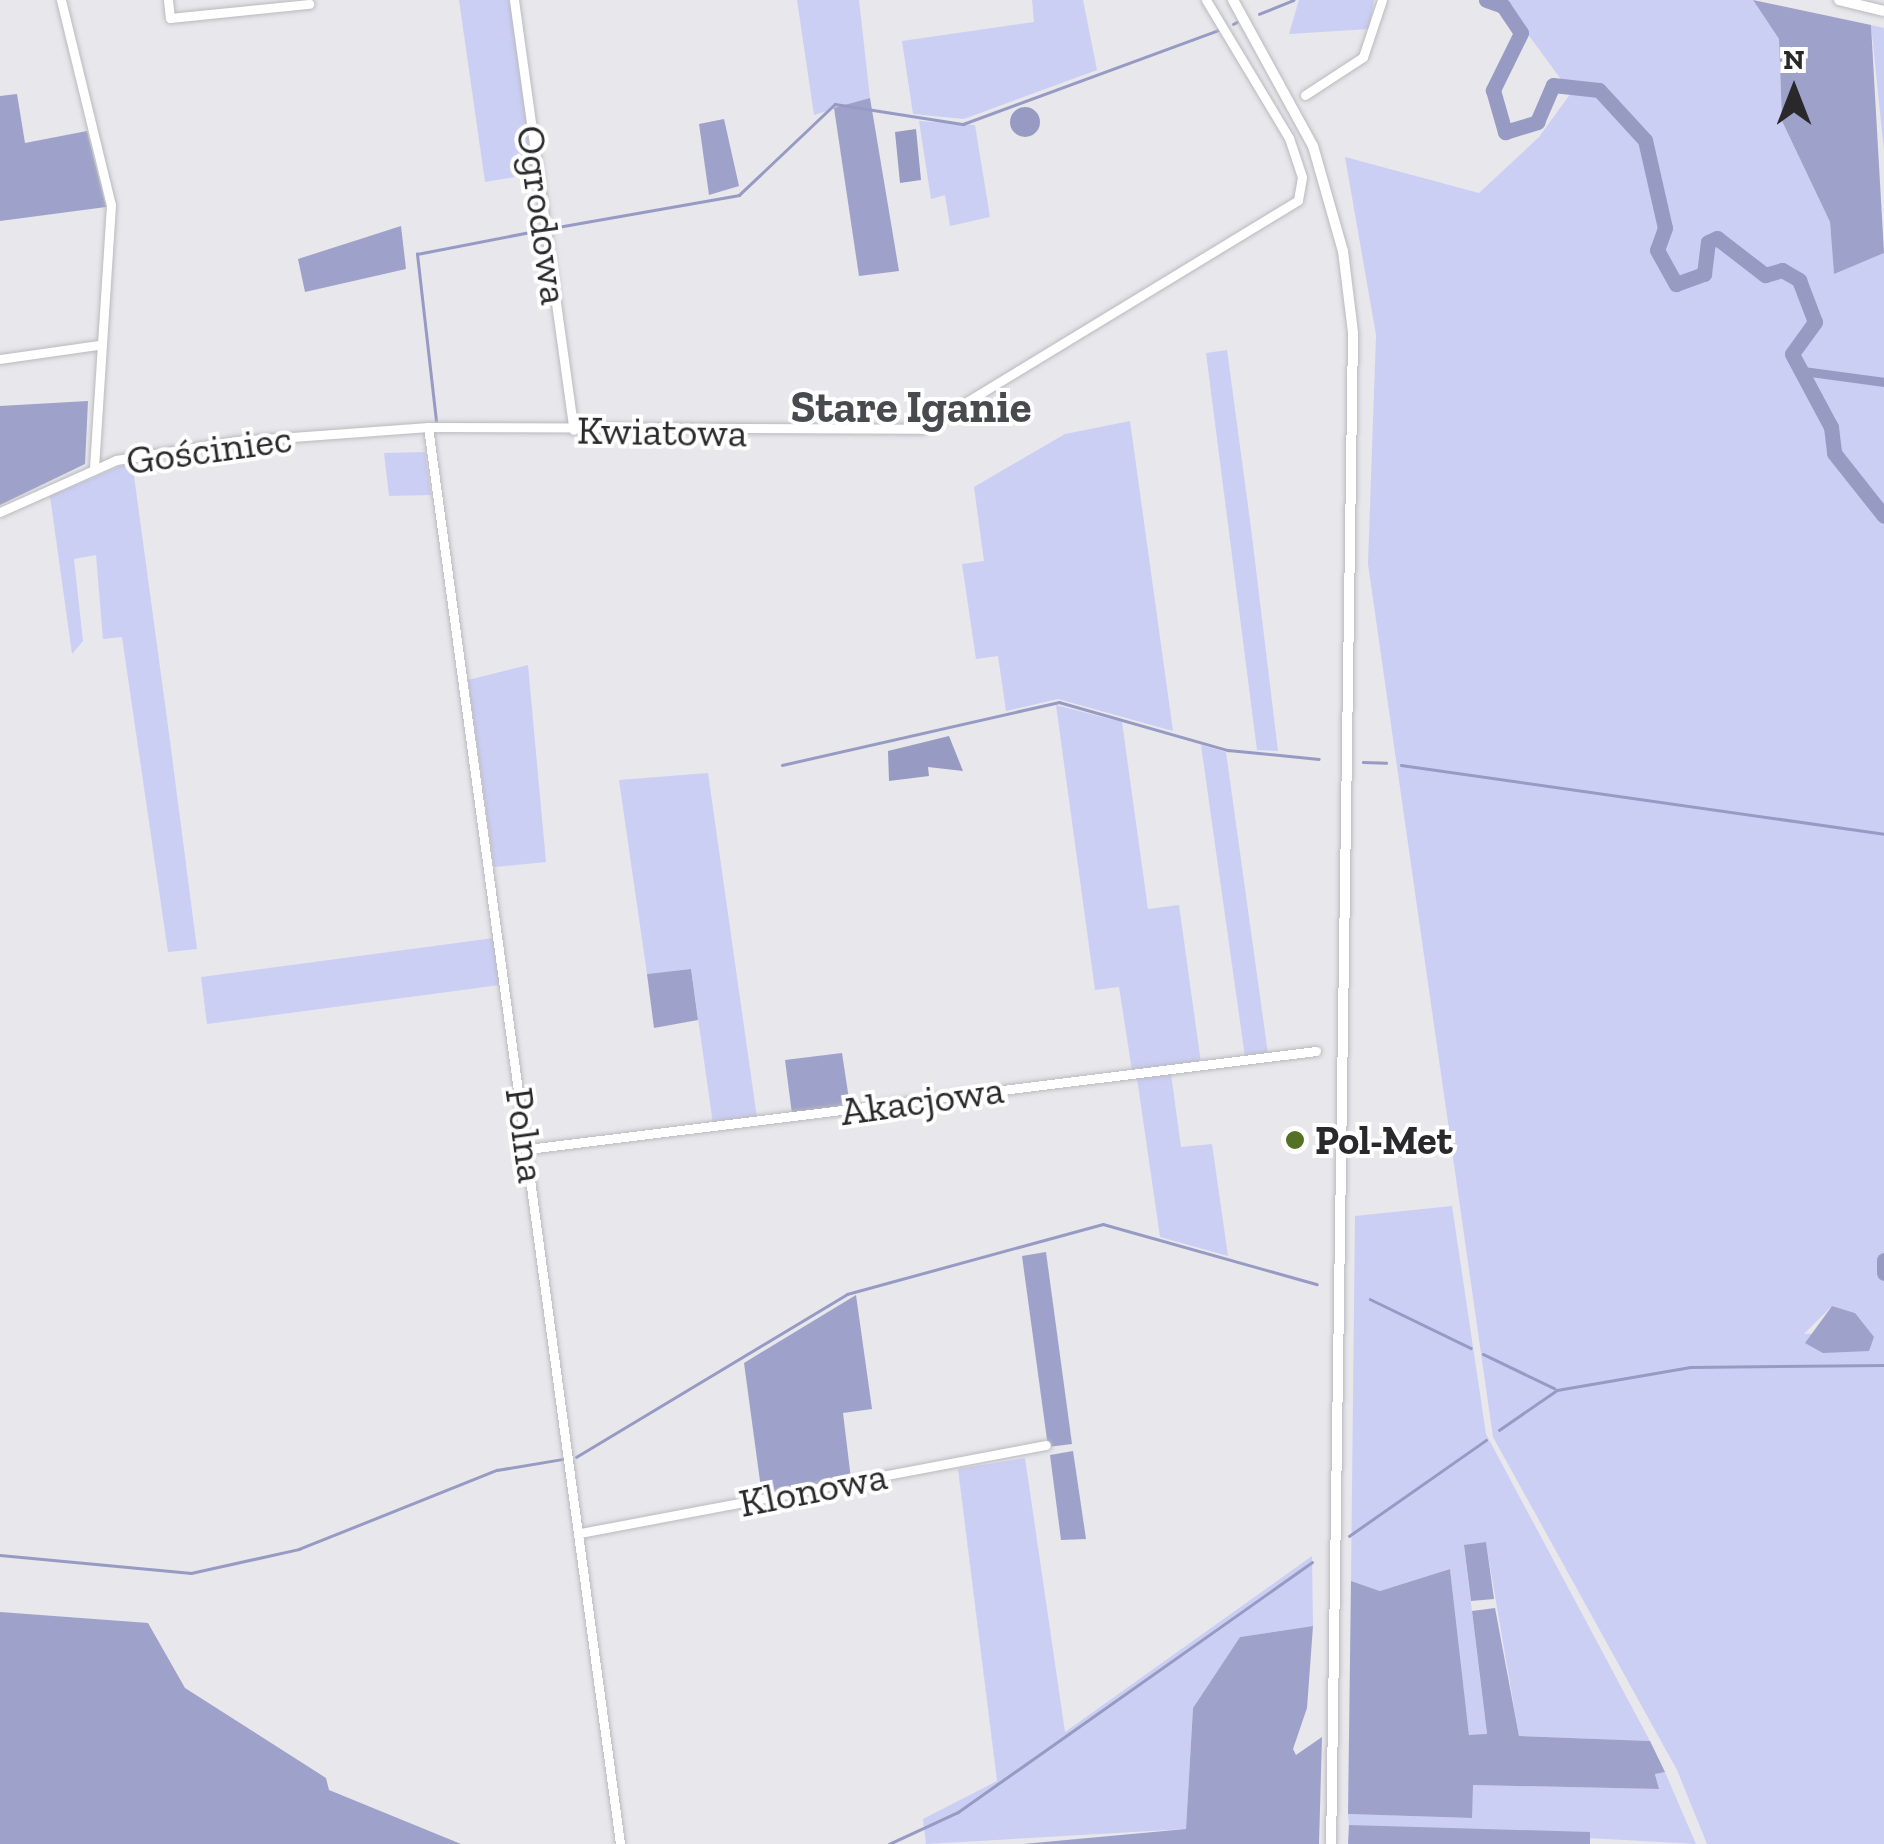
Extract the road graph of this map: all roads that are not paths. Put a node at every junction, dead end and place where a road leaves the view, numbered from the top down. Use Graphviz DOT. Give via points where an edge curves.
graph roads {
  1 [pos="62,0"];
  2 [pos="168,0"];
  3 [pos="514,0"];
  4 [pos="1206,0"];
  5 [pos="1233,0"];
  6 [pos="1382,0"];
  7 [pos="1839,0"];
  8 [pos="309,4"];
  9 [pos="1884,11"];
  10 [pos="1305,95"];
  11 [pos="98,346"];
  12 [pos="0,359"];
  13 [pos="428,427"];
  14 [pos="574,430"];
  15 [pos="94,467"];
  16 [pos="0,512"];
  17 [pos="1316,1051"];
  18 [pos="528,1149"];
  19 [pos="1046,1444"];
  20 [pos="580,1533"];
  21 [pos="620,1844"];
  22 [pos="1332,1844"];
  1 -- 11 [label="street" via="109,186"];
  2 -- 8 [label="street" via="170,18"];
  3 -- 14 [label="street, Ogrodowa"];
  4 -- 14 [label="street, Kwiatowa" via="1282,123 1302,188 1293,206 914,431"];
  5 -- 22 [label="main road" via="1313,146 1343,252 1353,332"];
  6 -- 10 [label="street" via="1363,57"];
  7 -- 9 [label="main road"];
  11 -- 12 [label="street"];
  11 -- 15 [label="street"];
  13 -- 14 [label="street, Kwiatowa"];
  13 -- 15 [label="street, Gościniec" via="238,440"];
  13 -- 18 [label="street, Polna"];
  15 -- 16 [label="street, Gościniec"];
  17 -- 18 [label="street, Akacjowa"];
  18 -- 20 [label="street, Polna"];
  19 -- 20 [label="street, Klonowa"];
  20 -- 21 [label="street, Polna"];
}
